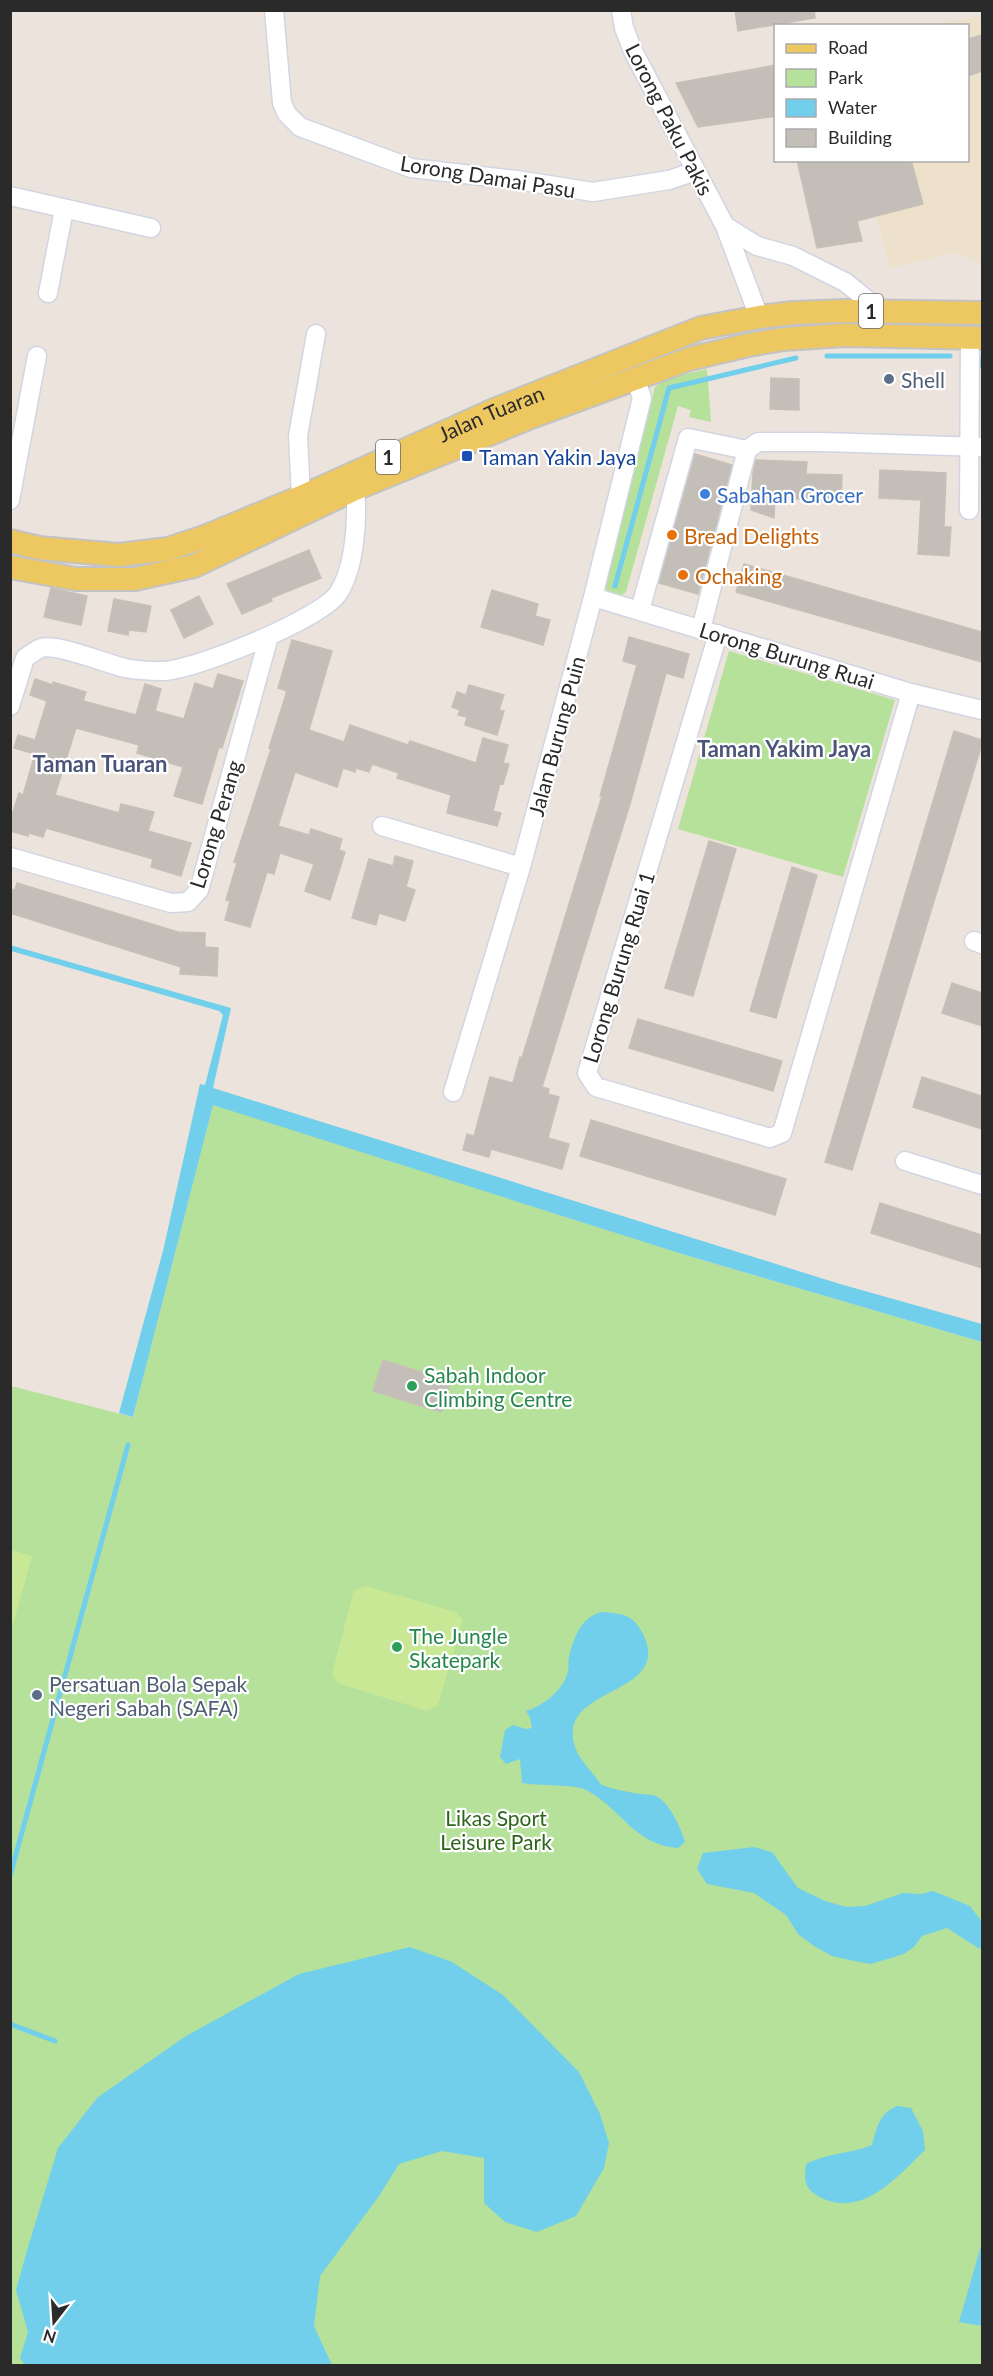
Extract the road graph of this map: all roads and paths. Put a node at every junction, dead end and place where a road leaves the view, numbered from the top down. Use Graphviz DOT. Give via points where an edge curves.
graph roads {
  1 [pos="274,10"];
  2 [pos="621,10"];
  3 [pos="696,171"];
  4 [pos="10,196"];
  5 [pos="64,209"];
  6 [pos="725,226"];
  7 [pos="151,228"];
  8 [pos="793,256"];
  9 [pos="748,285"];
  10 [pos="48,293"];
  11 [pos="881,311"];
  12 [pos="982,313"];
  13 [pos="759,316"];
  14 [pos="316,334"];
  15 [pos="914,337"];
  16 [pos="976,338"];
  17 [pos="37,356"];
  18 [pos="635,377"];
  19 [pos="976,447"];
  20 [pos="747,450"];
  21 [pos="355,489"];
  22 [pos="301,497"];
  23 [pos="10,500"];
  24 [pos="969,510"];
  25 [pos="10,542"];
  26 [pos="10,567"];
  27 [pos="593,597"];
  28 [pos="640,610"];
  29 [pos="710,632"];
  30 [pos="269,636"];
  31 [pos="911,693"];
  32 [pos="10,706"];
  33 [pos="982,710"];
  34 [pos="382,826"];
  35 [pos="10,857"];
  36 [pos="521,867"];
  37 [pos="453,1092"];
  38 [pos="905,1161"];
  39 [pos="982,1185"];
  1 -- 3 [label="street, Lorong Damai Pasu" via="282,103 300,127 318,134 411,168 593,192 669,180"];
  2 -- 3 [label="street, Lorong Paku Pakis" via="633,51"];
  3 -- 6 [label="street, Lorong Paku Pakis"];
  4 -- 5 [label="street"];
  5 -- 7 [label="street"];
  5 -- 10 [label="street"];
  6 -- 8 [label="street" via="757,246"];
  6 -- 9 [label="street, Lorong Paku Pakis"];
  8 -- 9 [label="street" via="753,259"];
  8 -- 11 [label="street" via="853,286"];
  9 -- 13 [label="street, Lorong Paku Pakis"];
  11 -- 12 [label="main road, Jalan Tuaran / 1"];
  11 -- 13 [label="main road, Jalan Tuaran / 1"];
  13 -- 15 [label="main road" via="777,323 872,325"];
  13 -- 22 [label="main road, Jalan Tuaran / 1" via="701,328 494,410"];
  14 -- 22 [label="street" via="298,436"];
  15 -- 16 [label="main road, Jalan Tuaran / 1"];
  15 -- 18 [label="main road, Jalan Tuaran / 1" via="845,335 784,339 689,359"];
  16 -- 19 [label="street"];
  17 -- 23 [label="street"];
  18 -- 21 [label="main road, Jalan Tuaran / 1"];
  18 -- 27 [label="street, Jalan Burung Puin" via="642,398"];
  19 -- 20 [label="street" via="758,442"];
  19 -- 24 [label="street"];
  20 -- 28 [label="street" via="688,438"];
  20 -- 29 [label="street"];
  21 -- 26 [label="main road, Jalan Tuaran / 1" via="195,566 135,579 76,579"];
  21 -- 30 [label="street" via="354,541 338,595 306,618"];
  22 -- 25 [label="main road, Jalan Tuaran / 1" via="168,549 119,555"];
  27 -- 28 [label="street, Lorong Burung Ruai"];
  27 -- 36 [label="street, Jalan Burung Puin"];
  28 -- 29 [label="street, Lorong Burung Ruai"];
  29 -- 31 [label="street, Lorong Burung Ruai"];
  29 -- 31 [label="street, Lorong Burung Ruai 1" via="587,1073 596,1087 770,1138 782,1133"];
  30 -- 32 [label="street" via="184,668 163,671 127,668 60,649 42,648 25,658"];
  30 -- 35 [label="street, Lorong Perang" via="199,890 188,902 171,903"];
  31 -- 33 [label="street, Lorong Burung Ruai"];
  34 -- 36 [label="street"];
  36 -- 37 [label="street, Jalan Burung Puin"];
  38 -- 39 [label="street"];
}
